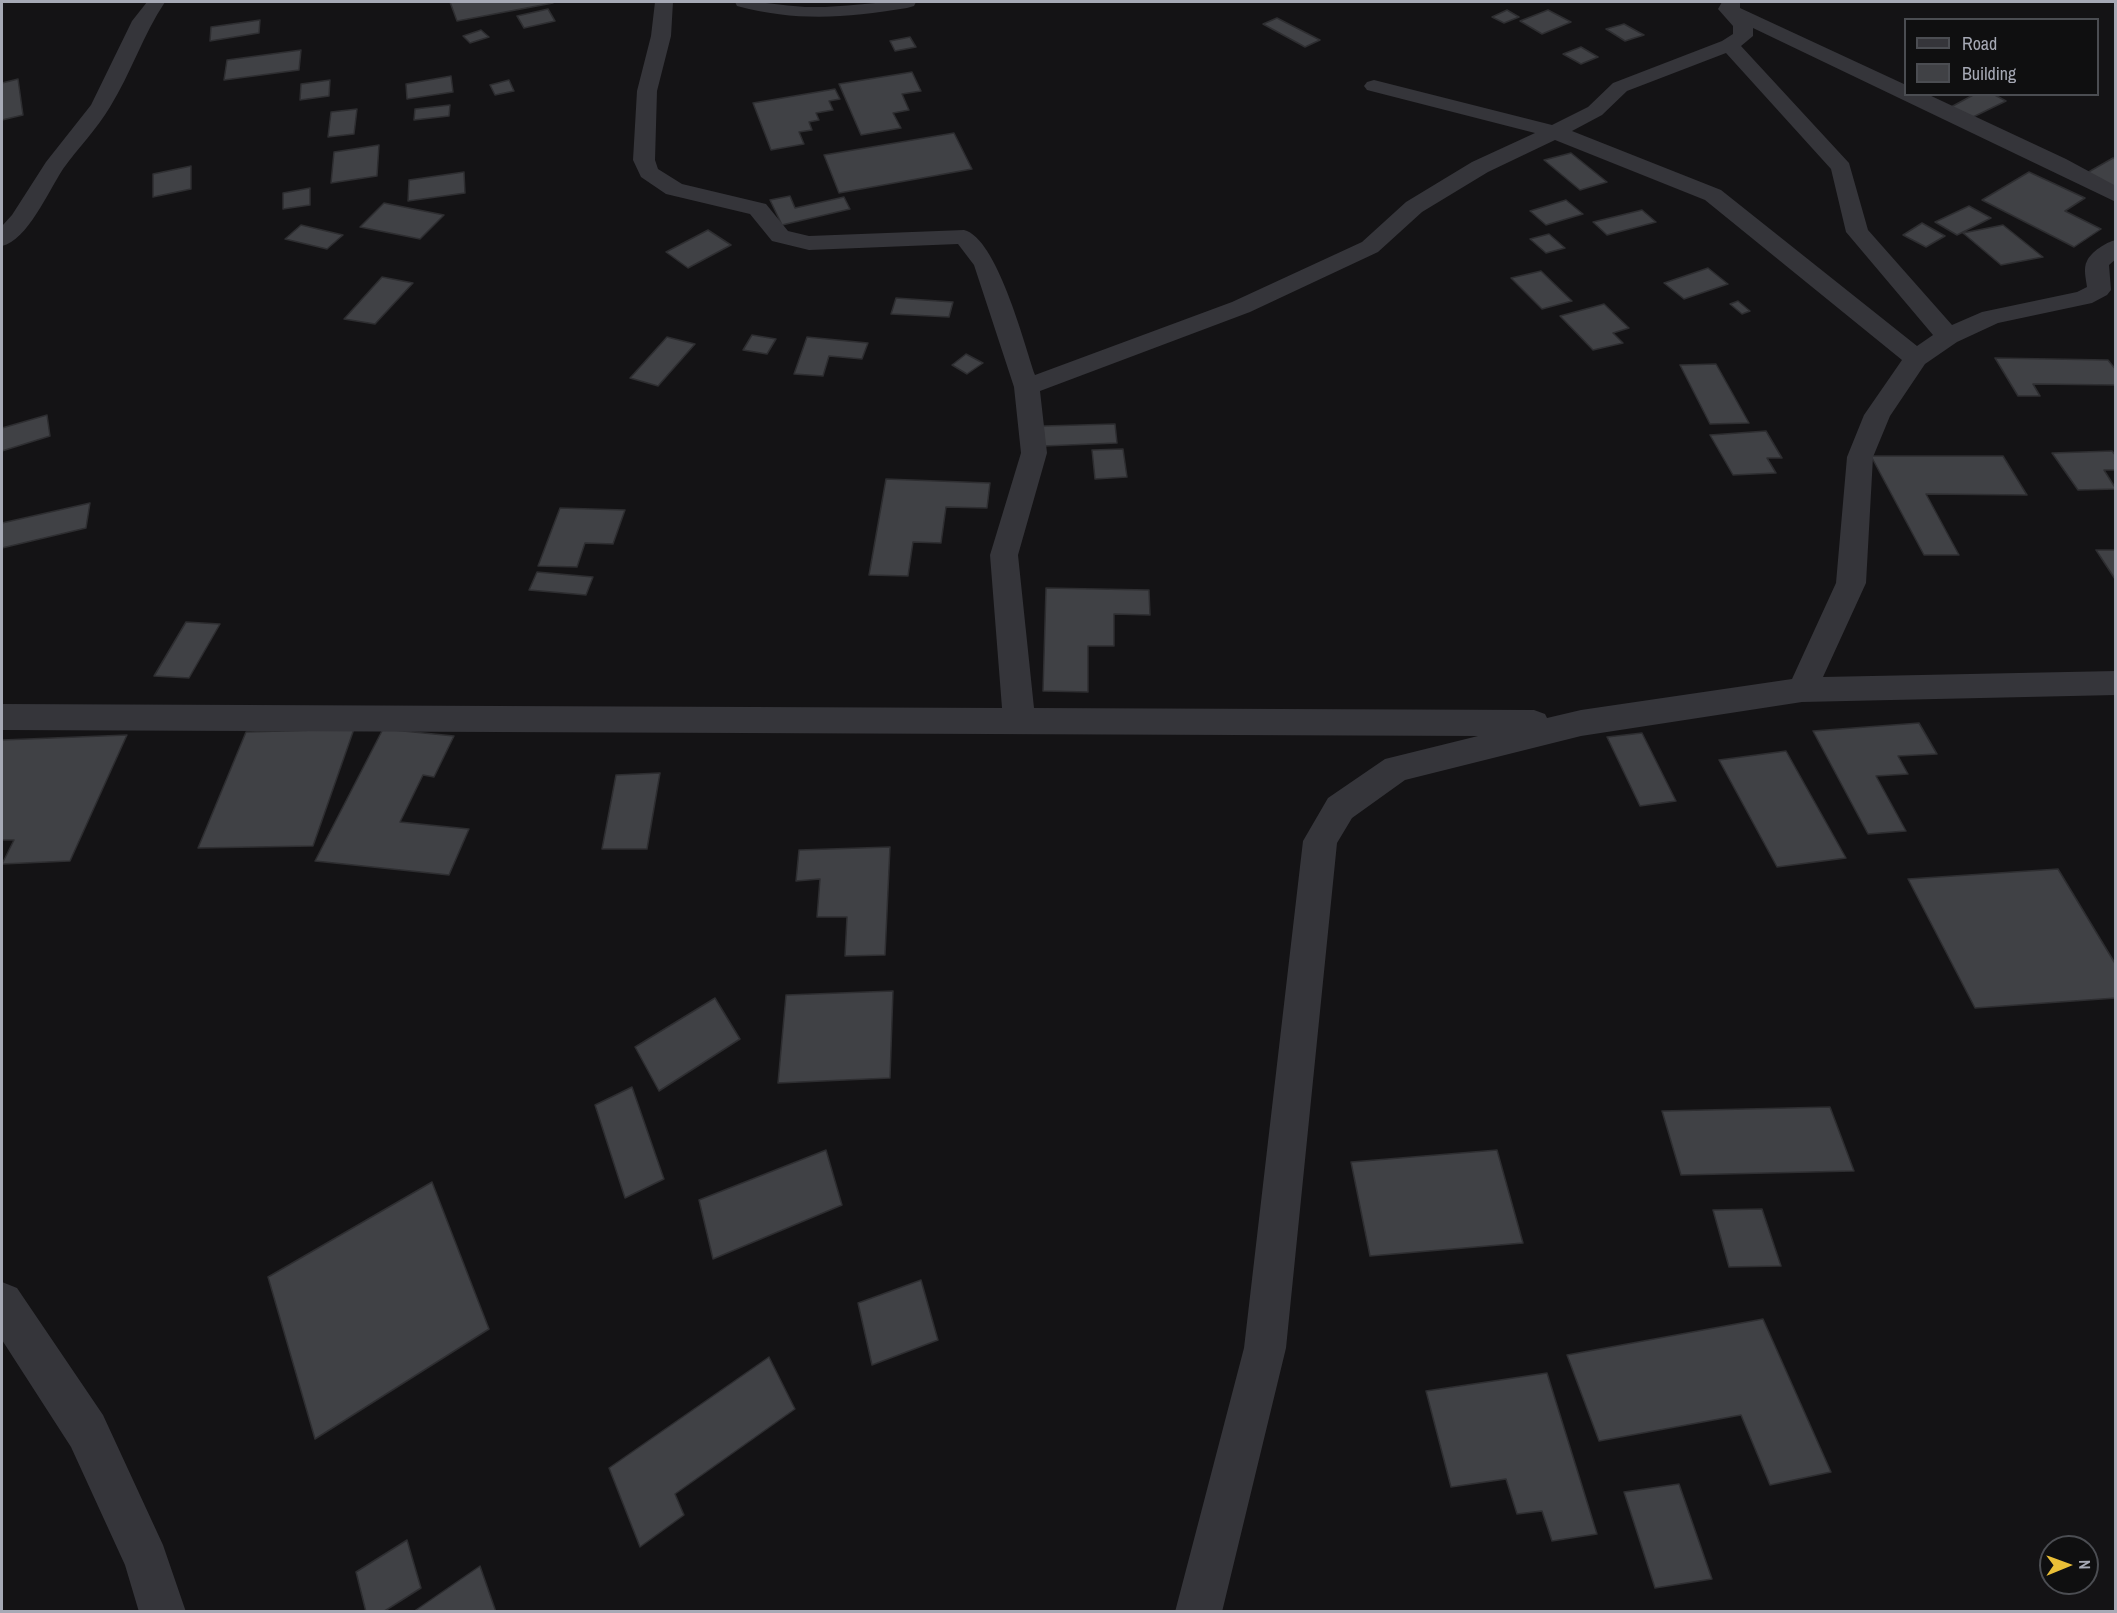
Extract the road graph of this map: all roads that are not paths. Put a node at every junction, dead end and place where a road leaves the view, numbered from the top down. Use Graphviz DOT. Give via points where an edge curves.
graph roads {
  1 [pos="156,2"];
  2 [pos="664,2"];
  3 [pos="744,2"];
  4 [pos="907,2"];
  5 [pos="1725,5"];
  6 [pos="1729,45"];
  7 [pos="1374,86"];
  8 [pos="1904,93"];
  9 [pos="1911,96"];
  10 [pos="1555,132"];
  11 [pos="2115,195"];
  12 [pos="2,239"];
  13 [pos="2115,248"];
  14 [pos="1948,336"];
  15 [pos="1916,358"];
  16 [pos="1027,387"];
  17 [pos="2115,683"];
  18 [pos="1802,690"];
  19 [pos="2,717"];
  20 [pos="1019,720"];
  21 [pos="1581,723"];
  22 [pos="2,1303"];
  23 [pos="163,1611"];
  24 [pos="1198,1611"];
  1 -- 12 [label="street" via="142,21 100,106 21,219"];
  2 -- 16 [label="street" via="662,36 647,92 644,160 649,172 675,189 758,209 780,236 809,243 964,237 985,264"];
  3 -- 4 [label="street" via="804,13"];
  5 -- 6 [label="street" via="1743,25 1743,36"];
  5 -- 8 [label="street"];
  6 -- 10 [label="street" via="1620,87 1595,111"];
  6 -- 14 [label="street" via="1841,168 1857,232"];
  7 -- 10 [label="street"];
  9 -- 11 [label="street"];
  10 -- 15 [label="street" via="1713,195"];
  10 -- 16 [label="street" via="1480,167 1414,207 1370,247 1241,307"];
  13 -- 14 [label="street" via="2097,263 2099,290 2084,298 1991,316"];
  14 -- 15 [label="street"];
  15 -- 18 [label="street" via="1876,415 1860,457 1851,583"];
  16 -- 20 [label="street" via="1034,453 1004,555"];
  17 -- 18 [label="street"];
  18 -- 21 [label="street"];
  19 -- 20 [label="street"];
  20 -- 21 [label="street"];
  21 -- 24 [label="street" via="1396,769 1340,808 1320,841 1265,1348"];
  22 -- 23 [label="street" via="87,1431 147,1561"];
}
